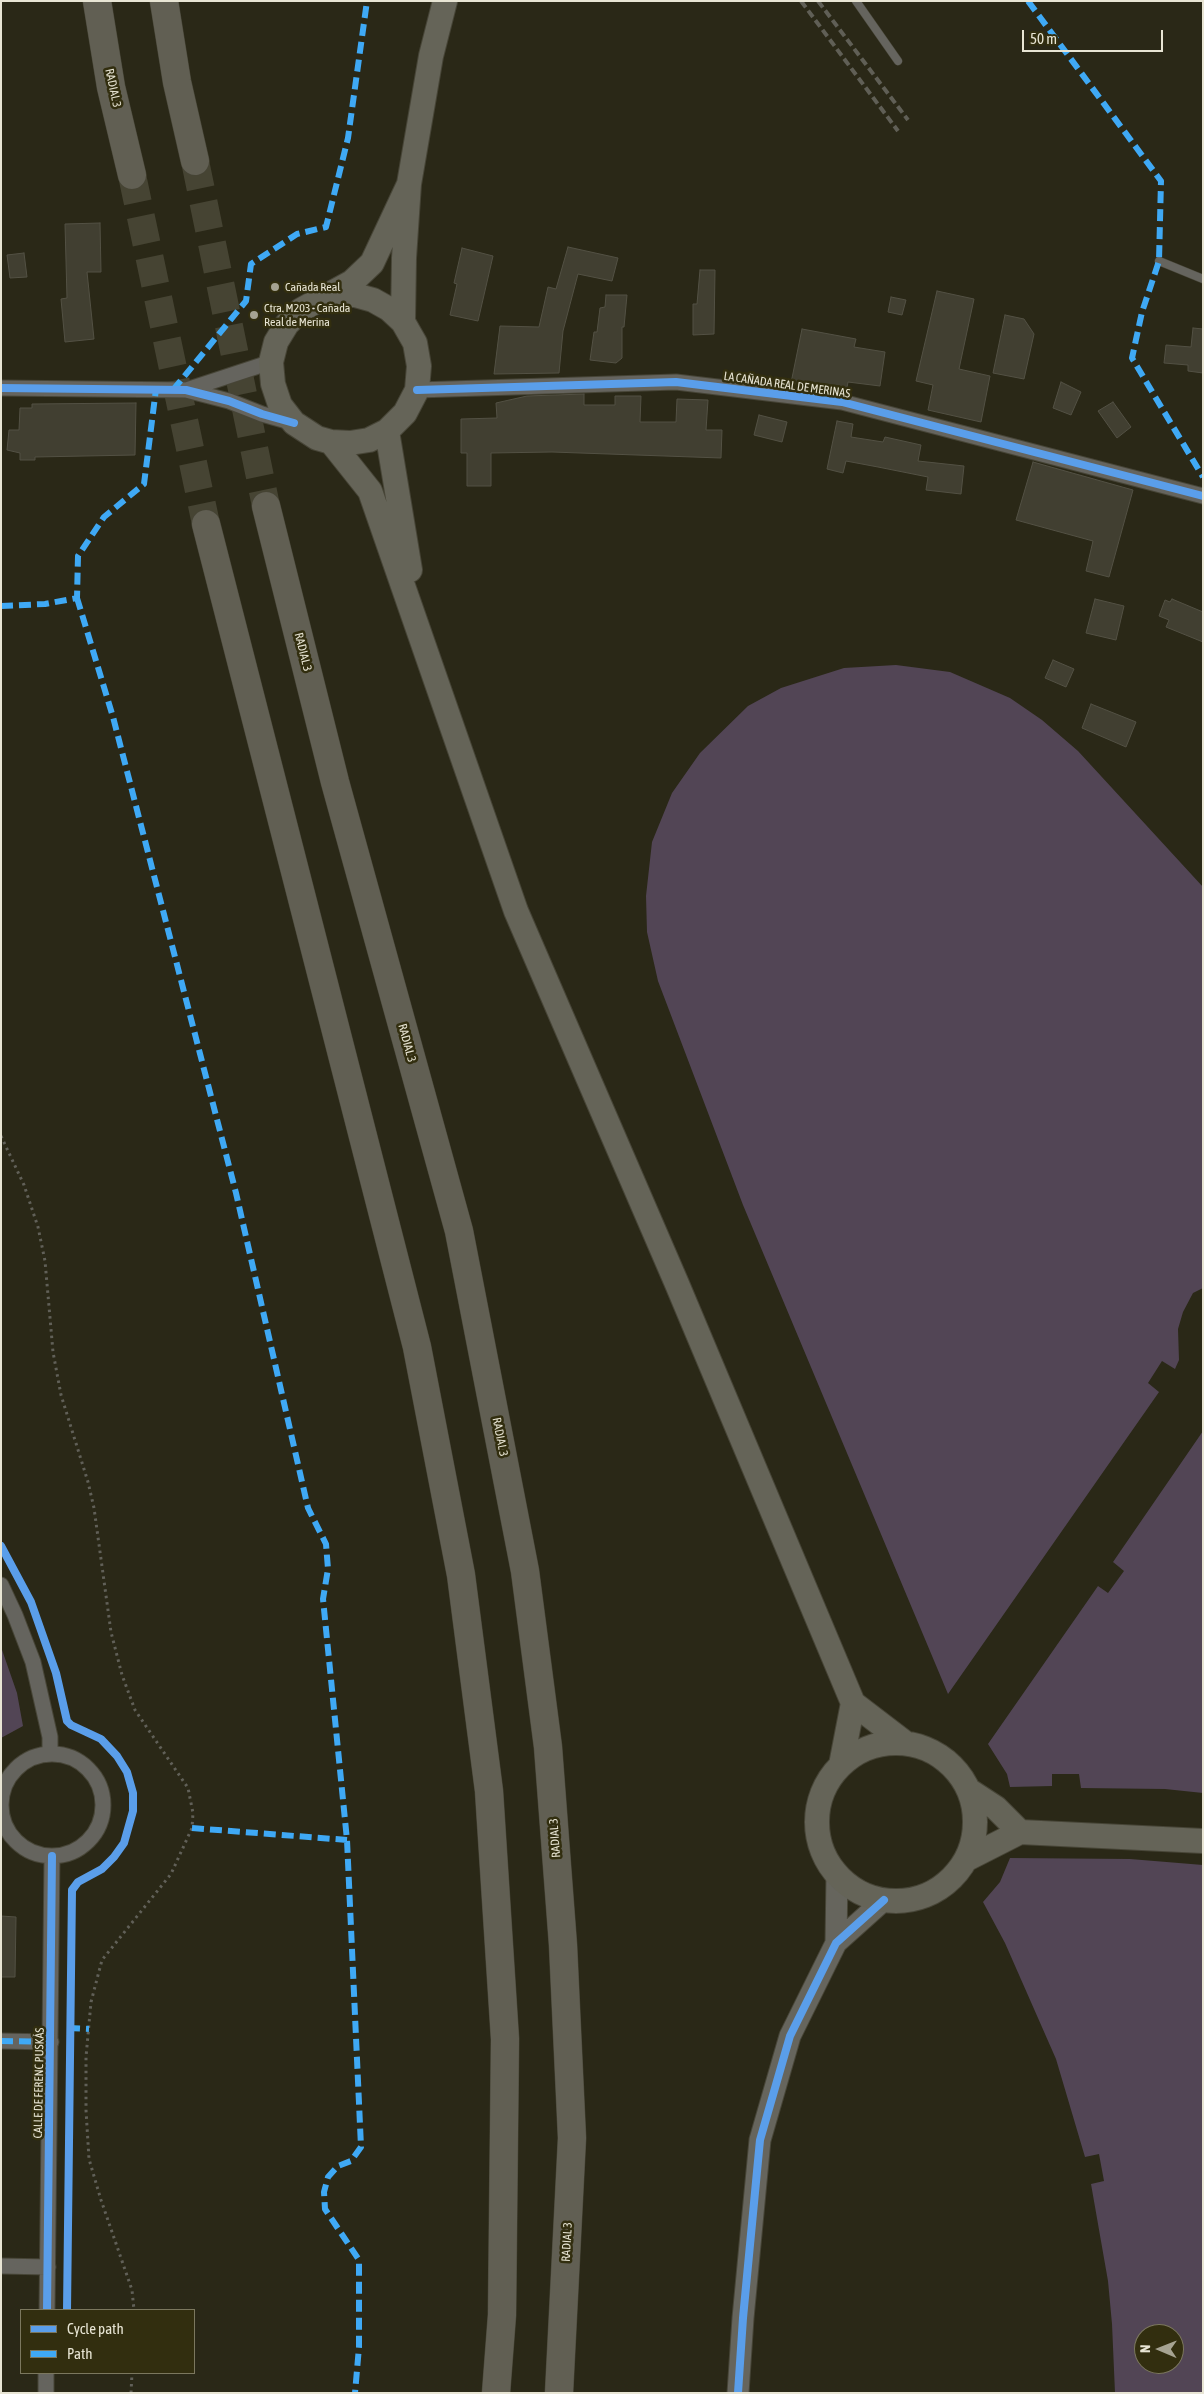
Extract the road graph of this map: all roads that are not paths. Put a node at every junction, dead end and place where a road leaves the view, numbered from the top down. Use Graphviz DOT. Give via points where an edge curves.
graph roads {
  1 [pos="97,1"];
  2 [pos="164,1"];
  3 [pos="168,1"];
  4 [pos="444,1"];
  5 [pos="856,1"];
  6 [pos="898,61"];
  7 [pos="177,82"];
  8 [pos="195,161"];
  9 [pos="132,174"];
  10 [pos="409,184"];
  11 [pos="1159,261"];
  12 [pos="1203,279"];
  13 [pos="319,300"];
  14 [pos="403,322"];
  15 [pos="271,362"];
  16 [pos="1,388"];
  17 [pos="186,390"];
  18 [pos="416,390"];
  19 [pos="294,422"];
  20 [pos="387,431"];
  21 [pos="331,442"];
  22 [pos="1203,496"];
  23 [pos="266,506"];
  24 [pos="206,524"];
  25 [pos="435,674"];
  26 [pos="1,1586"];
  27 [pos="853,1703"];
  28 [pos="904,1742"];
  29 [pos="50,1753"];
  30 [pos="841,1765"];
  31 [pos="3,1784"];
  32 [pos="970,1791"];
  33 [pos="2,1821"];
  34 [pos="1020,1832"];
  35 [pos="1203,1841"];
  36 [pos="52,1856"];
  37 [pos="967,1859"];
  38 [pos="837,1874"];
  39 [pos="884,1900"];
  40 [pos="836,1943"];
  41 [pos="1,2041"];
  42 [pos="51,2042"];
  43 [pos="1,2266"];
  44 [pos="48,2267"];
  45 [pos="47,2309"];
  46 [pos="46,2374"];
  47 [pos="46,2393"];
  48 [pos="496,2393"];
  49 [pos="559,2393"];
  50 [pos="738,2393"];
  1 -- 9 [label="highway, RADIAL 3"];
  2 -- 7 [label="highway"];
  3 -- 7 [label="highway"];
  4 -- 10 [label="main road"];
  5 -- 6 [label="lane"];
  7 -- 8 [label="highway"];
  10 -- 13 [label="main road" via="372,263 352,282"];
  10 -- 14 [label="main road"];
  11 -- 12 [label="lane"];
  13 -- 14 [label="main road" via="355,295 389,309"];
  13 -- 15 [label="main road" via="286,324 276,342"];
  14 -- 18 [label="main road" via="415,343 420,366"];
  15 -- 17 [label="street"];
  15 -- 19 [label="main road" via="273,384 280,405"];
  16 -- 17 [label="street"];
  17 -- 19 [label="street"];
  18 -- 20 [label="main road" via="405,413"];
  18 -- 22 [label="street, LA CAÑADA REAL DE MERINAS" via="676,382 842,402"];
  19 -- 21 [label="main road" via="317,438"];
  20 -- 21 [label="main road" via="369,440 350,444"];
  20 -- 25 [label="main road" via="410,571"];
  21 -- 25 [label="main road" via="370,491"];
  23 -- 49 [label="highway, RADIAL 3" via="335,782 459,1231 525,1571 548,1747 563,1945 572,2138"];
  24 -- 48 [label="highway" via="417,1347 462,1575 489,1791 505,2039 502,2315"];
  25 -- 27 [label="main road" via="516,911"];
  26 -- 29 [label="street" via="16,1615 33,1662 50,1737"];
  27 -- 28 [label="main road"];
  27 -- 30 [label="main road"];
  28 -- 30 [label="main road" via="881,1743 860,1751"];
  28 -- 32 [label="main road" via="925,1747 944,1758"];
  29 -- 31 [label="street" via="28,1759"];
  29 -- 36 [label="street" via="74,1758 93,1774 99,1785 103,1809 94,1833 86,1843"];
  30 -- 38 [label="main road" via="825,1787 818,1812 822,1848"];
  31 -- 33 [label="street"];
  32 -- 34 [label="main road" via="996,1808"];
  32 -- 37 [label="main road" via="975,1822"];
  33 -- 36 [label="street" via="22,1846"];
  34 -- 35 [label="main road"];
  34 -- 37 [label="main road"];
  36 -- 42 [label="street, CALLE DE FERENC PUSKÁS"];
  37 -- 39 [label="main road" via="952,1878 933,1892 917,1899"];
  38 -- 39 [label="main road" via="858,1892"];
  38 -- 40 [label="street"];
  39 -- 40 [label="street"];
  40 -- 50 [label="street" via="790,2036 760,2140 742,2318"];
  41 -- 42 [label="street"];
  42 -- 44 [label="street, CALLE DE FERENC PUSKÁS"];
  43 -- 44 [label="street"];
  44 -- 45 [label="street, CALLE DE FERENC PUSKÁS"];
  46 -- 47 [label="street"];
}
